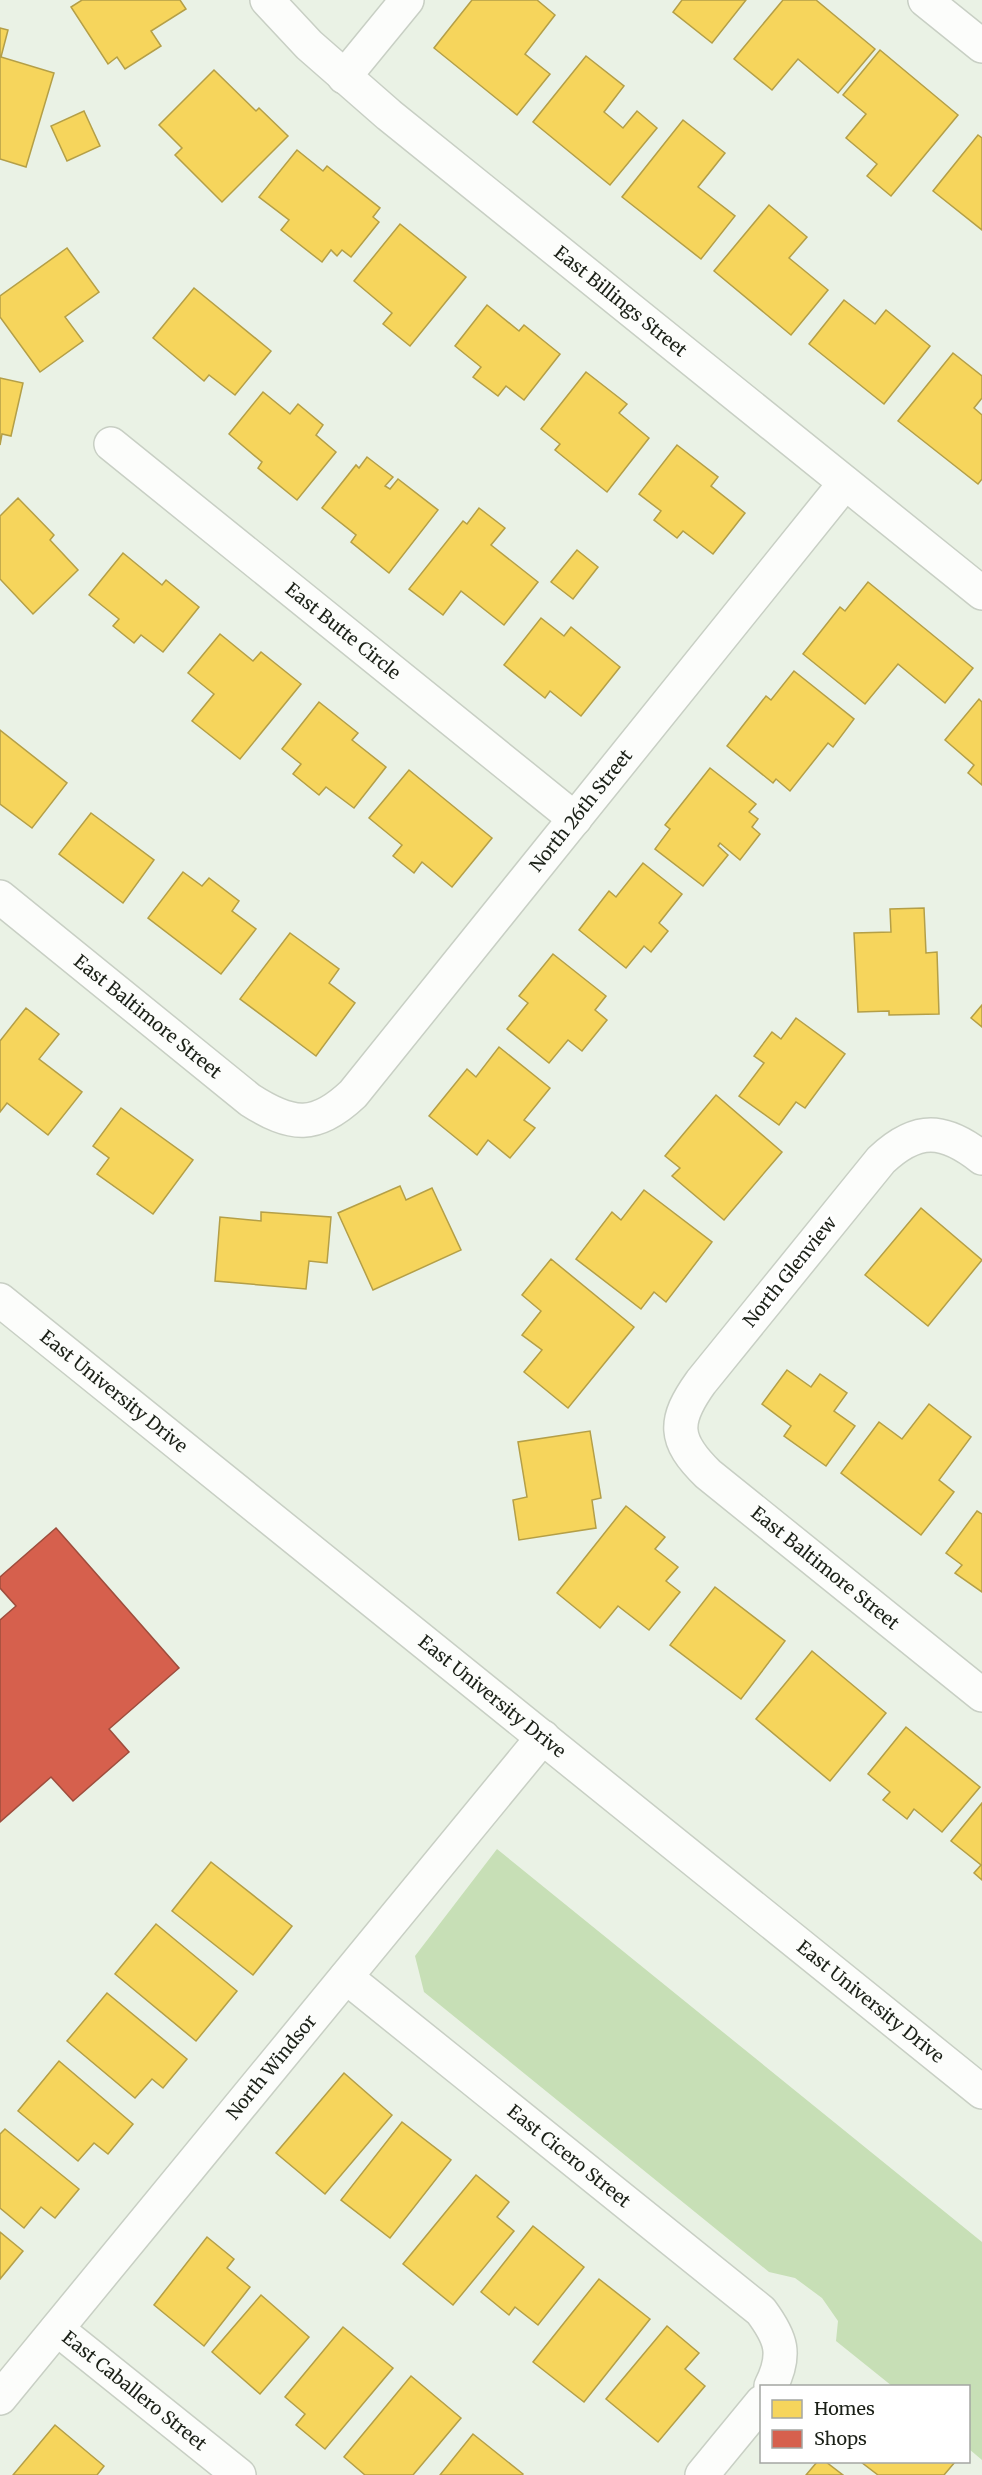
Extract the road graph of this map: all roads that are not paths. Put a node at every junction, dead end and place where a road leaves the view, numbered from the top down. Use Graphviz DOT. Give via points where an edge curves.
graph roads {
  1 [pos="267,0"];
  2 [pos="406,0"];
  3 [pos="925,0"];
  4 [pos="982,46"];
  5 [pos="344,77"];
  6 [pos="111,444"];
  7 [pos="845,483"];
  8 [pos="982,593"];
  9 [pos="575,819"];
  10 [pos="0,897"];
  11 [pos="305,1122"];
  12 [pos="982,1158"];
  13 [pos="0,1300"];
  14 [pos="680,1431"];
  15 [pos="982,1695"];
  16 [pos="543,1737"];
  17 [pos="346,1977"];
  18 [pos="982,2092"];
  19 [pos="57,2329"];
  20 [pos="771,2385"];
  21 [pos="0,2398"];
  22 [pos="760,2404"];
  23 [pos="239,2475"];
  24 [pos="702,2475"];
  1 -- 5 [label="street, East Billings Street"];
  2 -- 5 [label="street"];
  3 -- 4 [label="street"];
  5 -- 7 [label="street, East Billings Street"];
  6 -- 9 [label="street, East Butte Circle"];
  7 -- 8 [label="street, East Billings Street"];
  7 -- 9 [label="street, North 26th Street"];
  9 -- 11 [label="street, North 26th Street" via="353,1094 323,1117"];
  10 -- 11 [label="street, East Baltimore Street" via="250,1100 268,1112"];
  12 -- 14 [label="street, North Glenview" via="958,1141 923,1134 908,1139 881,1160 701,1382 682,1414"];
  13 -- 16 [label="street, East University Drive"];
  14 -- 15 [label="street, East Baltimore Street" via="684,1447 708,1474"];
  16 -- 17 [label="street, North Windsor"];
  16 -- 18 [label="street, East University Drive"];
  17 -- 19 [label="street, North Windsor"];
  17 -- 20 [label="street, East Cicero Street" via="761,2311 782,2346 780,2365"];
  19 -- 21 [label="street, North Windsor"];
  19 -- 23 [label="street, East Caballero Street"];
  22 -- 24 [label="street"];
}
